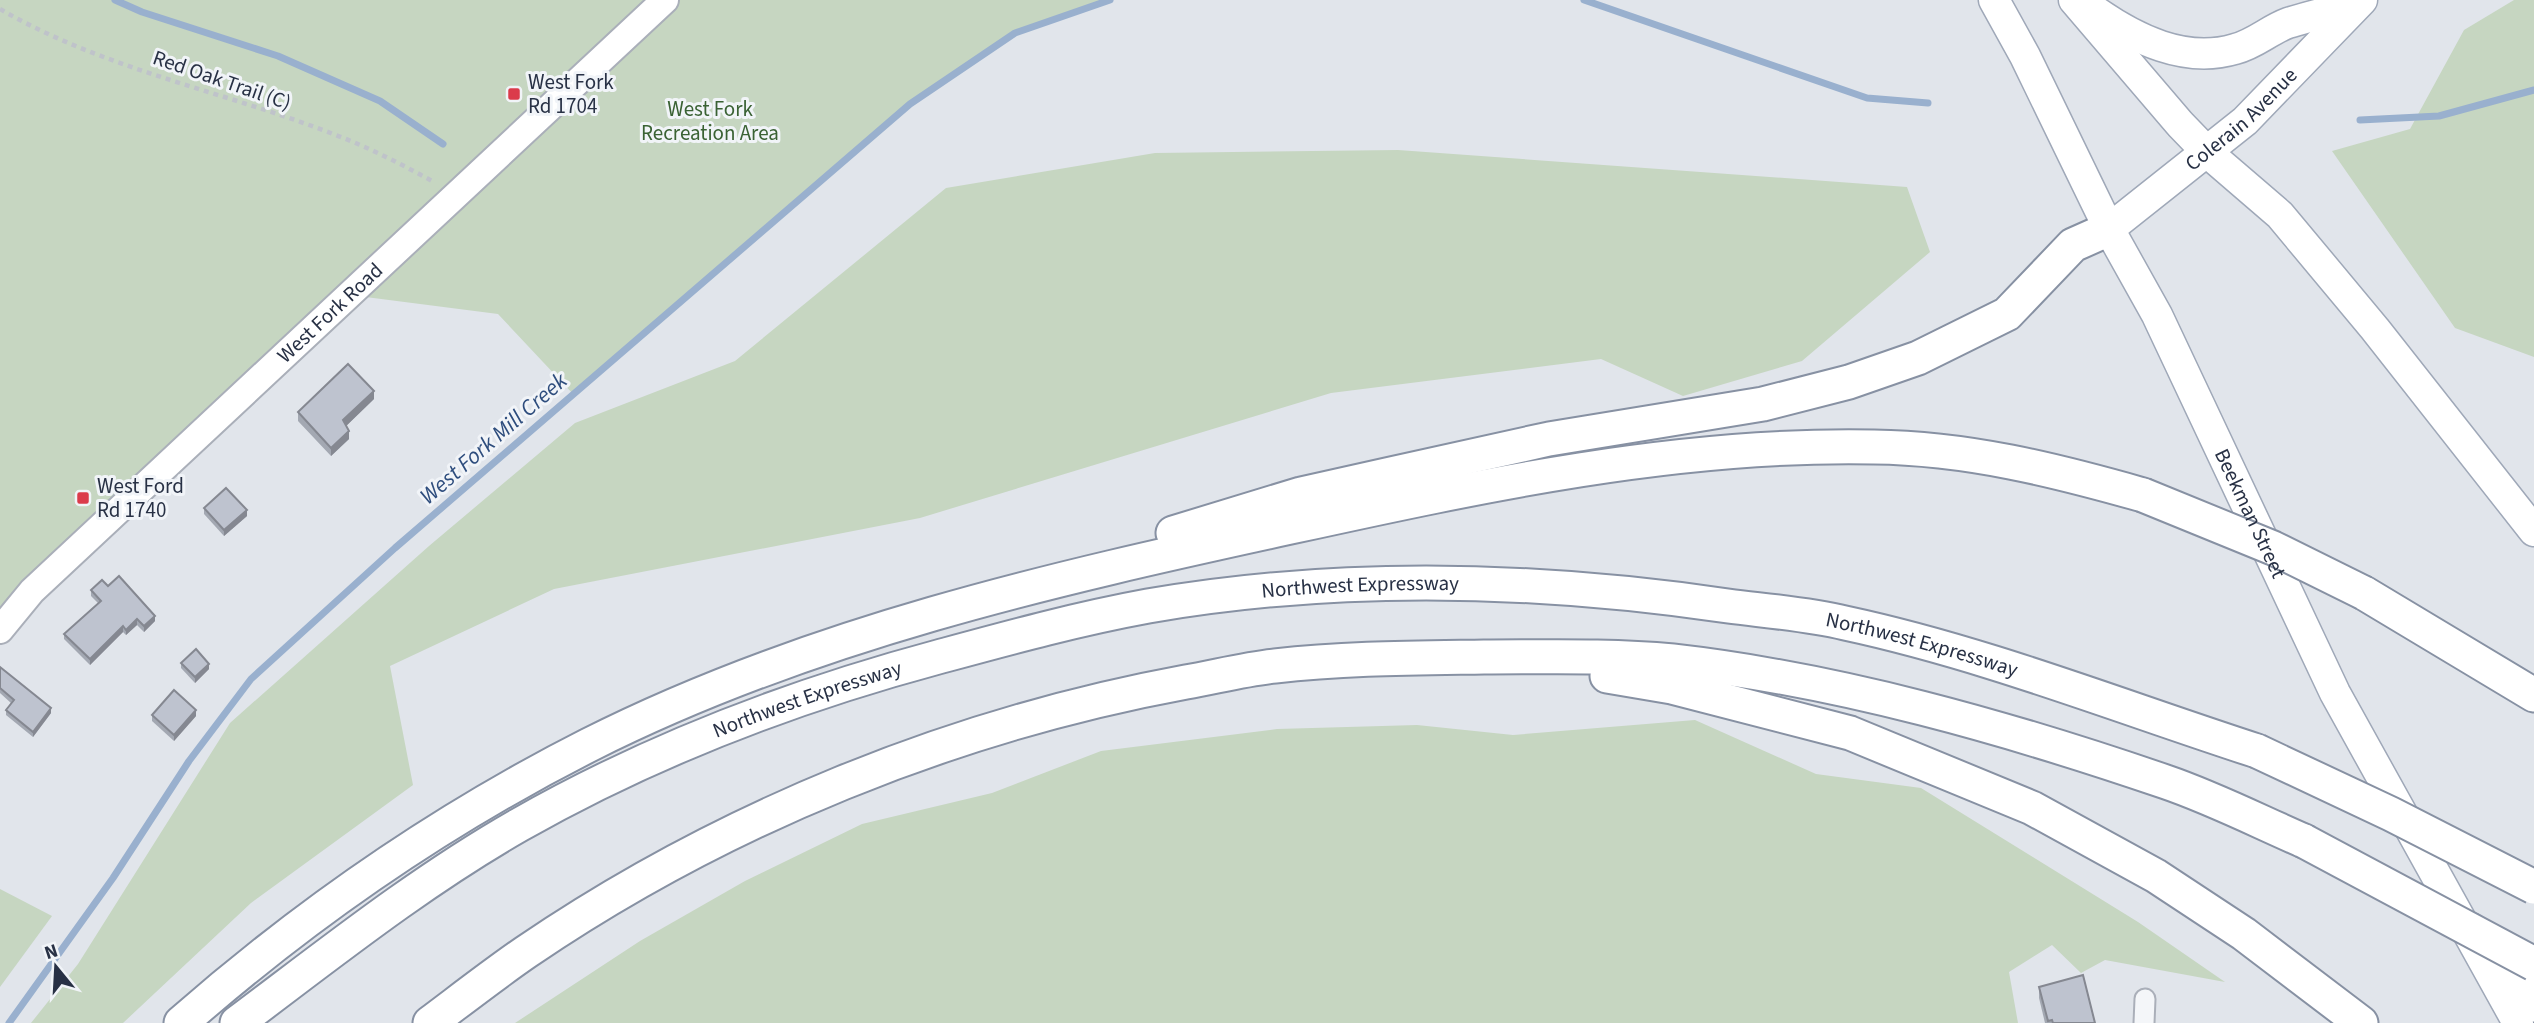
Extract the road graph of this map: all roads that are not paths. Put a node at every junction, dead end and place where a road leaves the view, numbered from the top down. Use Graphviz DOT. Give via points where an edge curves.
graph roads {
  1 [pos="666,0"];
  2 [pos="1994,0"];
  3 [pos="2077,0"];
  4 [pos="2359,3"];
  5 [pos="2208,153"];
  6 [pos="2109,229"];
  7 [pos="2534,531"];
  8 [pos="1048,584"];
  9 [pos="0,630"];
  10 [pos="1406,658"];
  11 [pos="2534,695"];
  12 [pos="2534,887"];
  13 [pos="2455,912"];
  14 [pos="2534,964"];
  15 [pos="2145,999"];
  16 [pos="2534,1005"];
  17 [pos="181,1023"];
  18 [pos="237,1023"];
  19 [pos="430,1023"];
  20 [pos="2144,1023"];
  21 [pos="2361,1023"];
  22 [pos="2518,1023"];
  1 -- 9 [label="street, West Fork Road" via="32,591"];
  2 -- 6 [label="main road, Beekman Street"];
  3 -- 4 [label="main road" via="2150,43 2181,52 2210,53 2234,50 2286,24"];
  3 -- 5 [label="main road"];
  4 -- 5 [label="main road, Colerain Avenue"];
  5 -- 6 [label="main road, Colerain Avenue"];
  5 -- 7 [label="main road" via="2280,215"];
  6 -- 8 [label="highway" via="2073,245 2007,314 1918,358 1849,382 1763,404 1549,439 1301,494 1106,555"];
  6 -- 13 [label="main road, Beekman Street" via="2157,315 2335,693"];
  8 -- 11 [label="highway, bridge" via="1363,511 1677,456 1776,447 1881,447 1975,455 2058,471 2143,495 2273,548 2364,593"];
  8 -- 17 [label="highway" via="839,641 751,672 592,743 453,822 330,905 280,940"];
  10 -- 14 [label="highway, bridge" via="1672,661 1810,683 1978,724 2170,783 2304,841"];
  10 -- 19 [label="highway" via="1273,666 1122,694 980,732 866,774 747,827 629,889 527,951"];
  10 -- 21 [label="highway" via="1606,676 1672,687 1850,733 2032,808 2155,876 2244,934"];
  12 -- 18 [label="highway, Northwest Expressway, bridge" via="2257,751 2000,665 1844,622 1563,587 1456,582 1340,586 1153,606 1059,624 857,679 759,712 595,786 455,863"];
  13 -- 16 [label="highway"];
  13 -- 22 [label="main road, Beekman Street"];
  15 -- 20 [label="street"];
}
